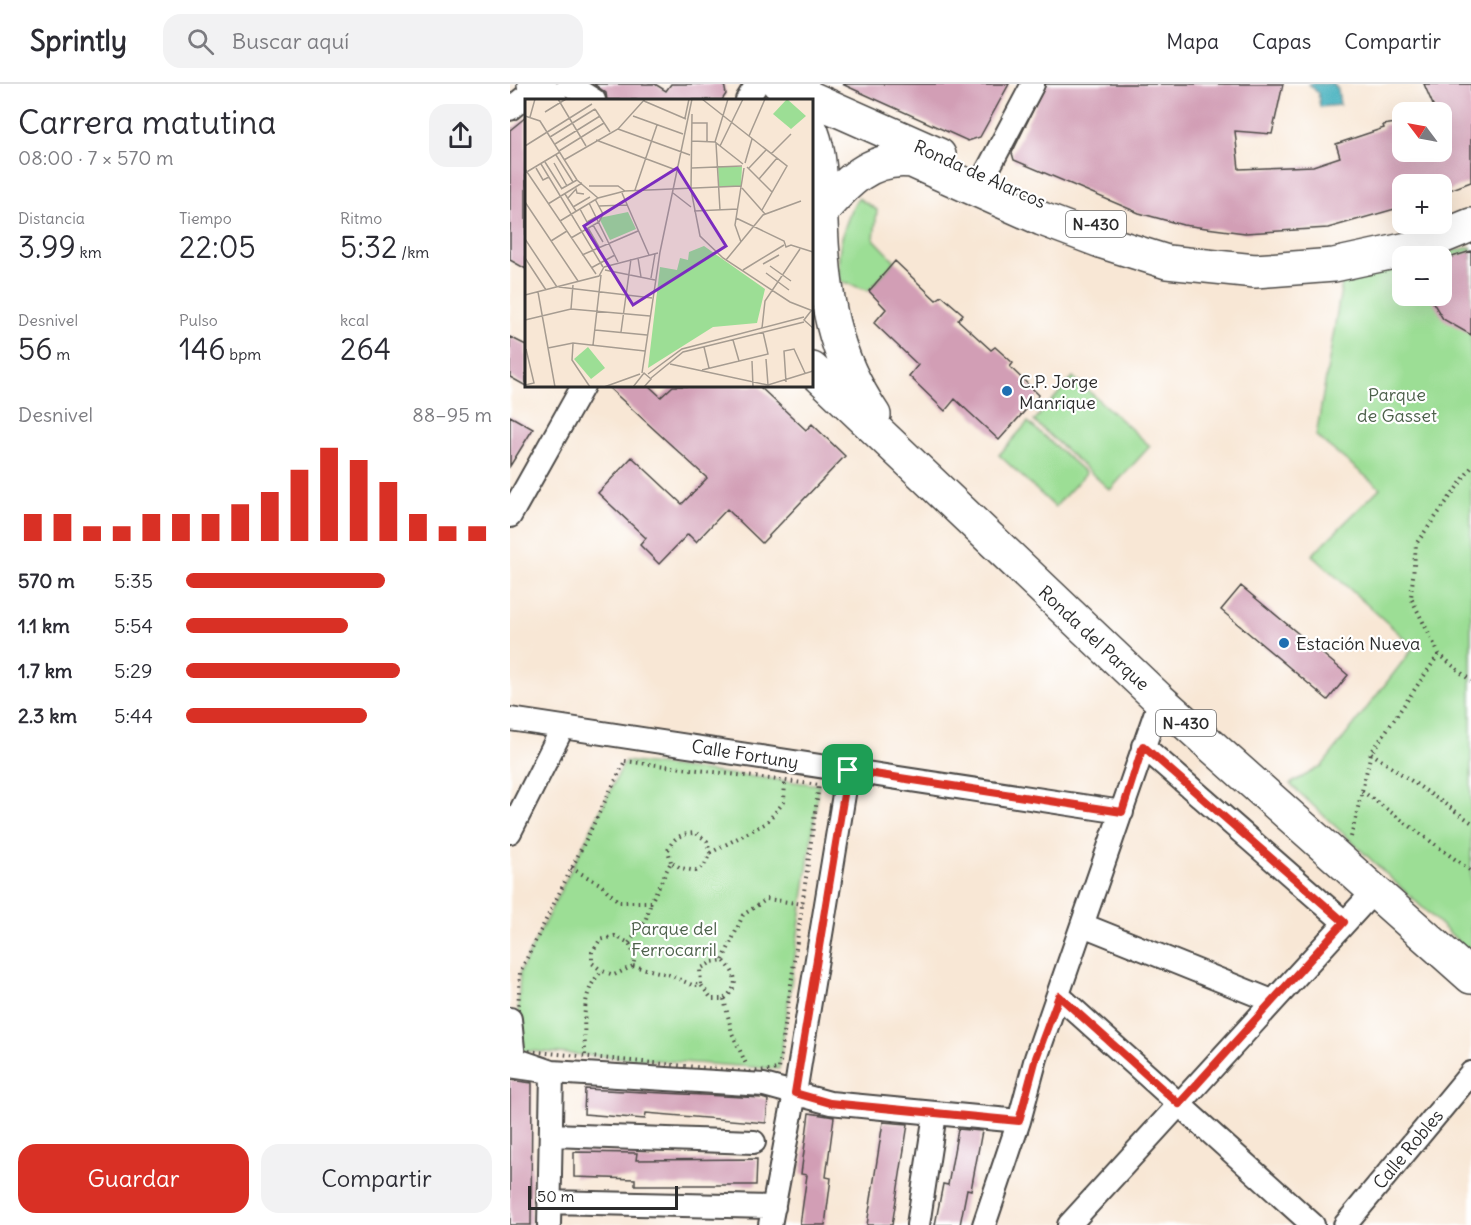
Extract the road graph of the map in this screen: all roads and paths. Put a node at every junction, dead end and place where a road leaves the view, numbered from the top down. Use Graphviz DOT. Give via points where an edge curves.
graph roads {
  1 [pos="757,84"];
  2 [pos="779,84"];
  3 [pos="1033,84"];
  4 [pos="546,88"];
  5 [pos="527,99"];
  6 [pos="590,99"];
  7 [pos="748,99"];
  8 [pos="792,99"];
  9 [pos="810,99"];
  10 [pos="525,100"];
  11 [pos="813,101"];
  12 [pos="510,109"];
  13 [pos="813,136"];
  14 [pos="981,183"];
  15 [pos="1471,209"];
  16 [pos="816,217"];
  17 [pos="1452,217"];
  18 [pos="1471,225"];
  19 [pos="1402,234"];
  20 [pos="813,370"];
  21 [pos="582,387"];
  22 [pos="909,462"];
  23 [pos="1471,468"];
  24 [pos="510,516"];
  25 [pos="1439,654"];
  26 [pos="1471,681"];
  27 [pos="1160,700"];
  28 [pos="510,720"];
  29 [pos="563,727"];
  30 [pos="1143,746"];
  31 [pos="1371,753"];
  32 [pos="848,770"];
  33 [pos="785,781"];
  34 [pos="1362,791"];
  35 [pos="1122,812"];
  36 [pos="1471,822"];
  37 [pos="510,832"];
  38 [pos="1350,840"];
  39 [pos="710,853"];
  40 [pos="672,862"];
  41 [pos="571,868"];
  42 [pos="1471,871"];
  43 [pos="1375,890"];
  44 [pos="651,902"];
  45 [pos="803,904"];
  46 [pos="1344,922"];
  47 [pos="1083,925"];
  48 [pos="629,943"];
  49 [pos="723,960"];
  50 [pos="633,966"];
  51 [pos="602,971"];
  52 [pos="1471,977"];
  53 [pos="701,985"];
  54 [pos="1059,996"];
  55 [pos="724,999"];
  56 [pos="1272,1001"];
  57 [pos="510,1019"];
  58 [pos="512,1063"];
  59 [pos="587,1065"];
  60 [pos="552,1072"];
  61 [pos="749,1072"];
  62 [pos="1471,1073"];
  63 [pos="795,1093"];
  64 [pos="1179,1104"];
  65 [pos="935,1114"];
  66 [pos="1019,1121"];
  67 [pos="551,1135"];
  68 [pos="754,1142"];
  69 [pos="549,1202"];
  70 [pos="772,1216"];
  71 [pos="549,1225"];
  72 [pos="918,1225"];
  73 [pos="984,1225"];
  74 [pos="1069,1225"];
  75 [pos="1313,1225"];
  76 [pos="1345,1225"];
  1 -- 7 [label="street"];
  2 -- 8 [label="highway"];
  2 -- 9 [label="highway, Ronda de Alarcos / N-430"];
  3 -- 14 [label="street"];
  4 -- 5 [label="street"];
  4 -- 6 [label="street"];
  10 -- 12 [label="street"];
  11 -- 14 [label="highway, Ronda de Alarcos / N-430"];
  13 -- 16 [label="highway, Ronda del Parque" via="820,164"];
  14 -- 16 [label="highway, Ronda de Alarcos / N-430" via="912,161 882,161 856,176"];
  14 -- 18 [label="highway, Ronda de Alarcos / N-430" via="1103,242 1167,261 1256,271 1335,265 1417,247"];
  14 -- 19 [label="highway, Ronda de Alarcos / N-430" via="1107,228 1176,246 1238,254 1334,250"];
  15 -- 17 [label="highway"];
  16 -- 22 [label="highway, Ronda del Parque" via="826,297 844,362 872,412"];
  20 -- 22 [label="highway, Ronda del Parque / N-430"];
  21 -- 24 [label="street"];
  22 -- 27 [label="highway, Ronda del Parque / N-430"];
  23 -- 25 [label="path" via="1416,544 1411,598"];
  25 -- 26 [label="path"];
  25 -- 31 [label="path"];
  27 -- 30 [label="street"];
  27 -- 43 [label="highway, Ronda del Parque / N-430"];
  28 -- 29 [label="street, Calle Fortuny"];
  29 -- 32 [label="street, Calle Fortuny"];
  29 -- 37 [label="street"];
  30 -- 35 [label="street"];
  30 -- 46 [label="street"];
  31 -- 34 [label="path"];
  31 -- 36 [label="path"];
  32 -- 35 [label="street, Calle Fortuny"];
  32 -- 63 [label="street"];
  33 -- 39 [label="path" via="784,802 766,823"];
  33 -- 41 [label="path" via="625,761"];
  33 -- 45 [label="path" via="819,785"];
  34 -- 38 [label="path"];
  34 -- 42 [label="path"];
  35 -- 47 [label="street"];
  39 -- 40 [label="path" via="696,871"];
  39 -- 40 [label="path" via="707,841 696,833 683,834 672,840 668,850"];
  40 -- 44 [label="path"];
  41 -- 44 [label="path" via="600,884 619,903"];
  41 -- 59 [label="path" via="520,972 516,1050"];
  43 -- 46 [label="street"];
  43 -- 52 [label="highway, Ronda del Parque / N-430"];
  44 -- 48 [label="path" via="645,921"];
  45 -- 49 [label="path" via="767,899 743,915"];
  45 -- 61 [label="path" via="779,1069"];
  46 -- 56 [label="street"];
  47 -- 54 [label="street"];
  47 -- 56 [label="street"];
  48 -- 50 [label="path" via="635,956"];
  48 -- 51 [label="path" via="615,936 600,940 592,952 592,963"];
  49 -- 53 [label="path" via="700,969"];
  49 -- 55 [label="path" via="732,969 736,983"];
  50 -- 51 [label="path" via="614,975"];
  50 -- 53 [label="path"];
  51 -- 59 [label="path" via="592,980 585,999"];
  53 -- 55 [label="path" via="712,999"];
  54 -- 64 [label="street"];
  54 -- 66 [label="street" via="1036,1058"];
  55 -- 61 [label="path" via="732,1033"];
  56 -- 64 [label="street"];
  57 -- 58 [label="street"];
  58 -- 60 [label="street"];
  59 -- 60 [label="street"];
  59 -- 61 [label="path"];
  59 -- 63 [label="street" via="764,1085"];
  60 -- 67 [label="street"];
  62 -- 76 [label="street, Calle Robles"];
  63 -- 65 [label="street" via="830,1103"];
  63 -- 70 [label="street"];
  64 -- 74 [label="street"];
  64 -- 75 [label="street"];
  65 -- 66 [label="street"];
  65 -- 72 [label="street"];
  66 -- 73 [label="street"];
  67 -- 68 [label="street"];
  67 -- 69 [label="street"];
  69 -- 70 [label="street"];
  69 -- 71 [label="street"];
}
